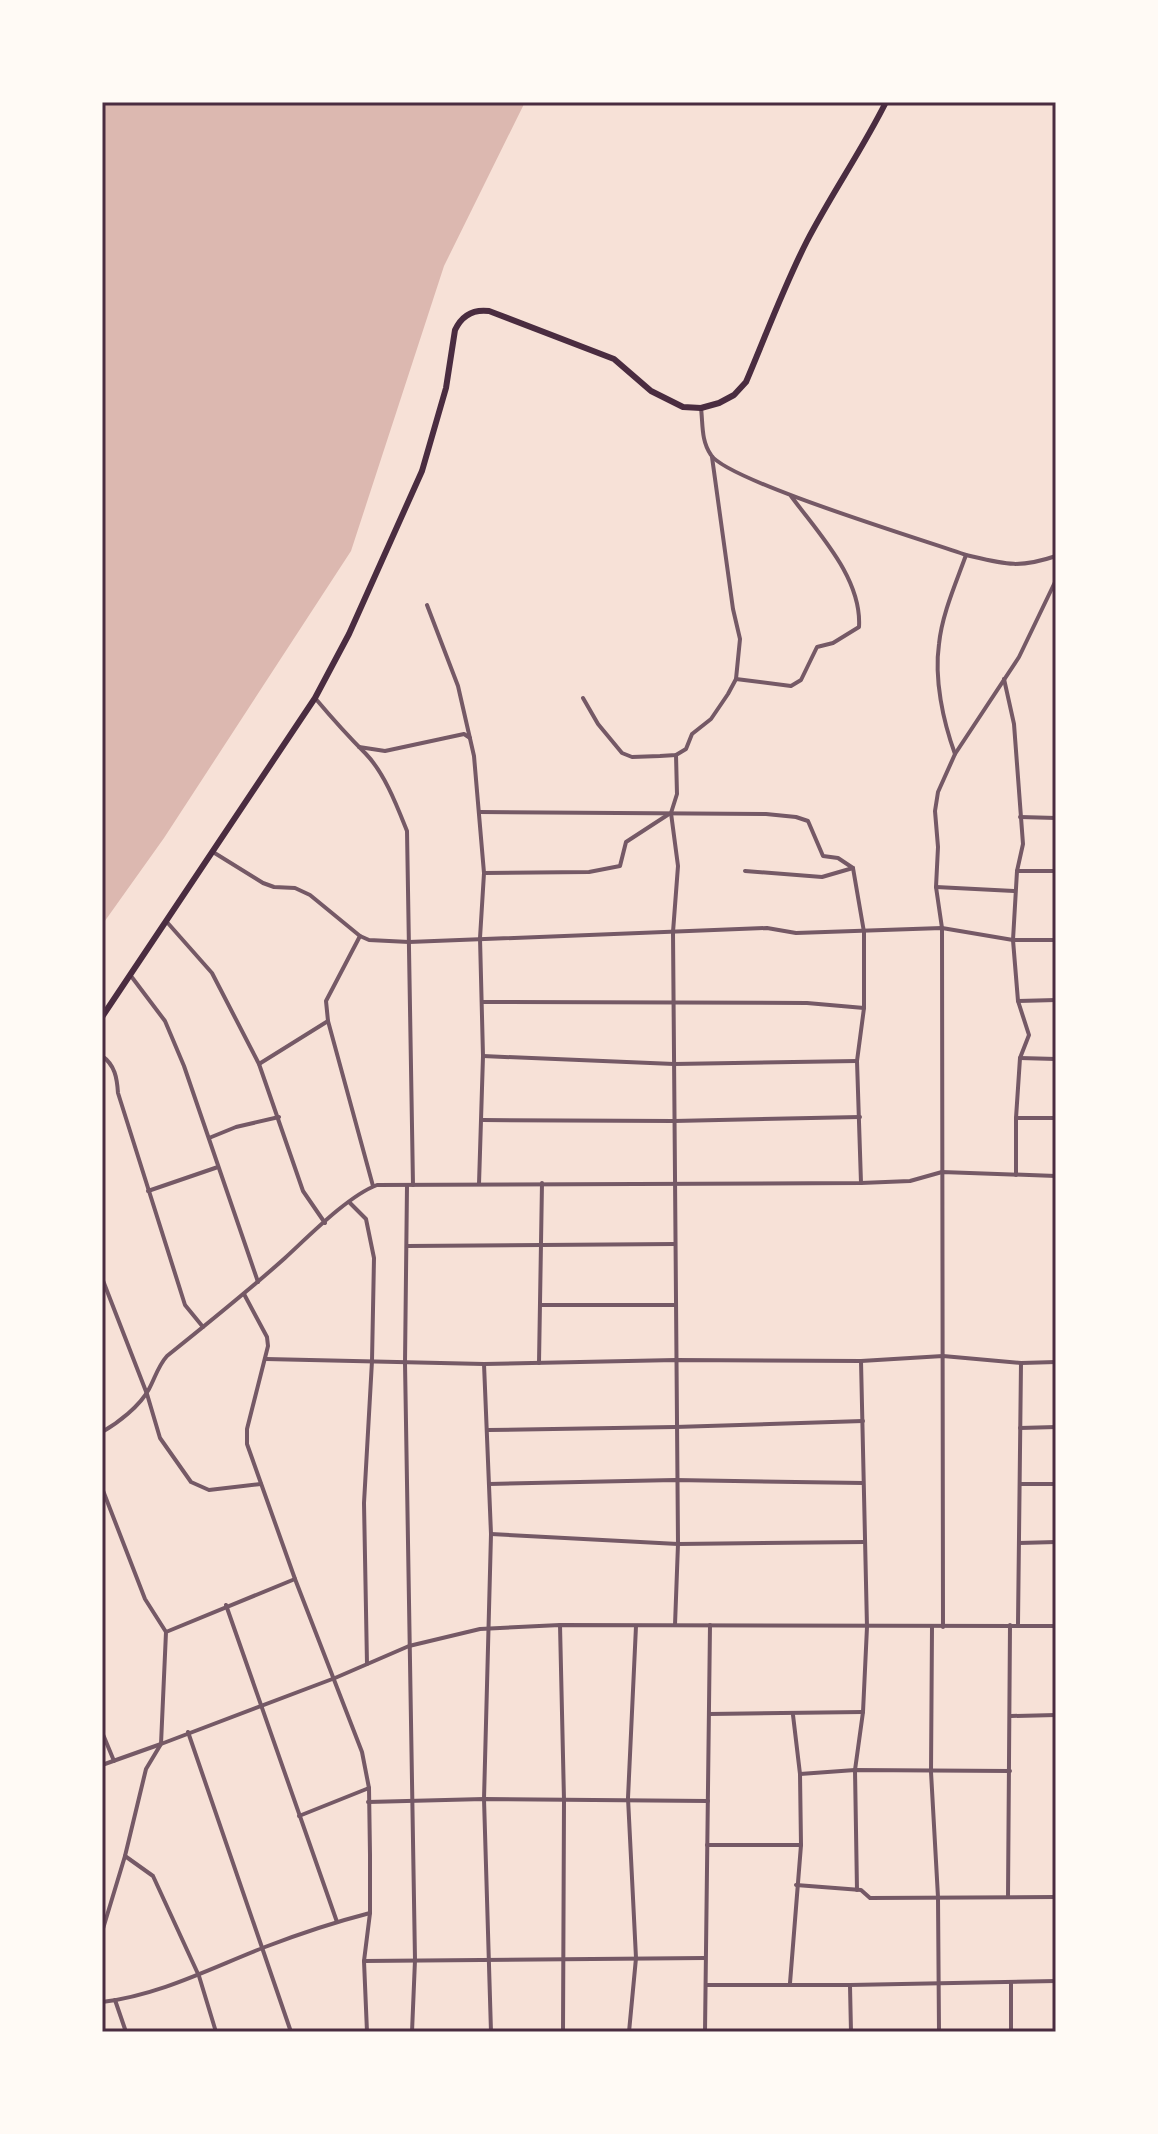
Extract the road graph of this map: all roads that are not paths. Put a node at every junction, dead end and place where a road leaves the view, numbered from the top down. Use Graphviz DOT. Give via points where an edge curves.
graph roads {
  1 [pos="886,102"];
  2 [pos="701,408"];
  3 [pos="712,457"];
  4 [pos="790,494"];
  5 [pos="966,555"];
  6 [pos="1056,556"];
  7 [pos="1056,580"];
  8 [pos="427,605"];
  9 [pos="736,679"];
  10 [pos="1004,679"];
  11 [pos="315,698"];
  12 [pos="583,698"];
  13 [pos="470,738"];
  14 [pos="356,747"];
  15 [pos="955,754"];
  16 [pos="676,755"];
  17 [pos="479,812"];
  18 [pos="671,813"];
  19 [pos="1020,817"];
  20 [pos="1056,818"];
  21 [pos="213,852"];
  22 [pos="853,868"];
  23 [pos="745,871"];
  24 [pos="1017,871"];
  25 [pos="1056,871"];
  26 [pos="484,873"];
  27 [pos="936,887"];
  28 [pos="1015,891"];
  29 [pos="166,921"];
  30 [pos="942,928"];
  31 [pos="673,932"];
  32 [pos="864,932"];
  33 [pos="360,936"];
  34 [pos="480,938"];
  35 [pos="1013,940"];
  36 [pos="1056,940"];
  37 [pos="409,942"];
  38 [pos="131,976"];
  39 [pos="1056,1000"];
  40 [pos="1018,1001"];
  41 [pos="482,1002"];
  42 [pos="674,1003"];
  43 [pos="864,1008"];
  44 [pos="102,1017"];
  45 [pos="328,1021"];
  46 [pos="102,1056"];
  47 [pos="483,1056"];
  48 [pos="1020,1058"];
  49 [pos="1056,1059"];
  50 [pos="857,1061"];
  51 [pos="259,1064"];
  52 [pos="674,1064"];
  53 [pos="279,1117"];
  54 [pos="860,1117"];
  55 [pos="1016,1118"];
  56 [pos="1056,1118"];
  57 [pos="481,1120"];
  58 [pos="674,1121"];
  59 [pos="209,1138"];
  60 [pos="218,1167"];
  61 [pos="942,1172"];
  62 [pos="1016,1175"];
  63 [pos="1056,1176"];
  64 [pos="542,1183"];
  65 [pos="861,1183"];
  66 [pos="479,1184"];
  67 [pos="675,1184"];
  68 [pos="373,1186"];
  69 [pos="410,1186"];
  70 [pos="148,1191"];
  71 [pos="350,1203"];
  72 [pos="325,1223"];
  73 [pos="675,1244"];
  74 [pos="540,1245"];
  75 [pos="407,1246"];
  76 [pos="102,1278"];
  77 [pos="258,1282"];
  78 [pos="244,1294"];
  79 [pos="540,1305"];
  80 [pos="675,1305"];
  81 [pos="203,1327"];
  82 [pos="943,1356"];
  83 [pos="266,1359"];
  84 [pos="676,1360"];
  85 [pos="372,1361"];
  86 [pos="861,1361"];
  87 [pos="1056,1362"];
  88 [pos="405,1363"];
  89 [pos="539,1363"];
  90 [pos="1021,1363"];
  91 [pos="484,1364"];
  92 [pos="147,1394"];
  93 [pos="863,1421"];
  94 [pos="675,1427"];
  95 [pos="1056,1427"];
  96 [pos="1020,1428"];
  97 [pos="488,1430"];
  98 [pos="102,1432"];
  99 [pos="675,1480"];
  100 [pos="863,1483"];
  101 [pos="261,1484"];
  102 [pos="488,1484"];
  103 [pos="1020,1484"];
  104 [pos="1056,1484"];
  105 [pos="102,1488"];
  106 [pos="491,1534"];
  107 [pos="865,1542"];
  108 [pos="1056,1542"];
  109 [pos="1019,1543"];
  110 [pos="678,1544"];
  111 [pos="295,1579"];
  112 [pos="226,1605"];
  113 [pos="560,1625"];
  114 [pos="675,1625"];
  115 [pos="710,1625"];
  116 [pos="1010,1625"];
  117 [pos="1018,1625"];
  118 [pos="636,1626"];
  119 [pos="1056,1626"];
  120 [pos="867,1627"];
  121 [pos="932,1627"];
  122 [pos="943,1627"];
  123 [pos="489,1628"];
  124 [pos="166,1632"];
  125 [pos="409,1646"];
  126 [pos="367,1664"];
  127 [pos="335,1678"];
  128 [pos="261,1706"];
  129 [pos="863,1712"];
  130 [pos="709,1714"];
  131 [pos="793,1715"];
  132 [pos="1056,1715"];
  133 [pos="1011,1716"];
  134 [pos="102,1732"];
  135 [pos="188,1732"];
  136 [pos="161,1744"];
  137 [pos="114,1761"];
  138 [pos="102,1765"];
  139 [pos="855,1770"];
  140 [pos="1010,1771"];
  141 [pos="931,1772"];
  142 [pos="800,1774"];
  143 [pos="369,1788"];
  144 [pos="628,1798"];
  145 [pos="411,1799"];
  146 [pos="484,1799"];
  147 [pos="564,1800"];
  148 [pos="708,1801"];
  149 [pos="368,1802"];
  150 [pos="299,1816"];
  151 [pos="707,1845"];
  152 [pos="801,1845"];
  153 [pos="125,1856"];
  154 [pos="796,1885"];
  155 [pos="857,1890"];
  156 [pos="938,1897"];
  157 [pos="1008,1897"];
  158 [pos="1056,1897"];
  159 [pos="370,1913"];
  160 [pos="337,1922"];
  161 [pos="102,1930"];
  162 [pos="263,1948"];
  163 [pos="636,1958"];
  164 [pos="705,1958"];
  165 [pos="490,1959"];
  166 [pos="563,1959"];
  167 [pos="415,1960"];
  168 [pos="364,1961"];
  169 [pos="199,1976"];
  170 [pos="1056,1981"];
  171 [pos="1011,1982"];
  172 [pos="790,1983"];
  173 [pos="939,1983"];
  174 [pos="706,1985"];
  175 [pos="850,1985"];
  176 [pos="115,2000"];
  177 [pos="102,2002"];
  178 [pos="126,2032"];
  179 [pos="216,2032"];
  180 [pos="291,2032"];
  181 [pos="367,2032"];
  182 [pos="412,2032"];
  183 [pos="491,2032"];
  184 [pos="563,2032"];
  185 [pos="629,2032"];
  186 [pos="705,2032"];
  187 [pos="851,2032"];
  188 [pos="939,2032"];
  189 [pos="1011,2032"];
  1 -- 2 [label="main road" via="805,246 746,382 727,399"];
  2 -- 3 [label="street" via="704,441"];
  2 -- 11 [label="main road" via="674,404 614,359 489,311 463,318 455,330 439,417 412,497"];
  3 -- 4 [label="street"];
  3 -- 9 [label="street" via="740,639"];
  4 -- 5 [label="street"];
  4 -- 9 [label="street" via="847,575 859,627 817,647 801,680 791,686"];
  5 -- 6 [label="street" via="1016,566"];
  5 -- 15 [label="street" via="941,631 938,658"];
  7 -- 10 [label="street"];
  8 -- 13 [label="street" via="458,686"];
  9 -- 16 [label="street" via="711,719"];
  10 -- 15 [label="street"];
  10 -- 19 [label="street" via="1015,734"];
  11 -- 14 [label="street"];
  11 -- 21 [label="main road"];
  12 -- 16 [label="street" via="622,753"];
  13 -- 14 [label="street" via="464,734 385,751"];
  13 -- 17 [label="street"];
  14 -- 37 [label="street" via="381,777 407,831"];
  15 -- 27 [label="street" via="935,811"];
  16 -- 18 [label="street" via="677,794"];
  17 -- 18 [label="street"];
  17 -- 26 [label="street"];
  18 -- 22 [label="street" via="802,818 823,856"];
  18 -- 26 [label="street" via="626,842 620,866 589,872"];
  18 -- 31 [label="street" via="678,866"];
  19 -- 20 [label="street"];
  19 -- 24 [label="street" via="1023,844"];
  21 -- 29 [label="main road"];
  21 -- 33 [label="street" via="263,883 310,895"];
  22 -- 23 [label="street" via="822,877"];
  22 -- 32 [label="street"];
  24 -- 25 [label="street"];
  24 -- 28 [label="street"];
  26 -- 34 [label="street"];
  27 -- 28 [label="street"];
  27 -- 30 [label="street"];
  28 -- 35 [label="street"];
  29 -- 38 [label="main road"];
  29 -- 51 [label="street" via="212,973"];
  30 -- 32 [label="street"];
  30 -- 35 [label="street"];
  30 -- 61 [label="street"];
  31 -- 32 [label="street"];
  31 -- 34 [label="street"];
  31 -- 42 [label="street"];
  32 -- 43 [label="street"];
  33 -- 37 [label="street"];
  33 -- 45 [label="street" via="326,1001"];
  34 -- 37 [label="street"];
  34 -- 41 [label="street"];
  35 -- 36 [label="street"];
  35 -- 40 [label="street"];
  37 -- 69 [label="street"];
  38 -- 44 [label="main road"];
  38 -- 59 [label="street" via="167,1025"];
  39 -- 40 [label="street"];
  40 -- 48 [label="street" via="1029,1035"];
  41 -- 42 [label="street"];
  41 -- 47 [label="street"];
  42 -- 43 [label="street"];
  42 -- 52 [label="street"];
  43 -- 50 [label="street"];
  45 -- 51 [label="street"];
  45 -- 68 [label="street"];
  46 -- 70 [label="street" via="117,1075"];
  47 -- 52 [label="street"];
  47 -- 57 [label="street"];
  48 -- 49 [label="street"];
  48 -- 55 [label="street"];
  50 -- 52 [label="street"];
  50 -- 54 [label="street"];
  51 -- 53 [label="street"];
  52 -- 58 [label="street"];
  53 -- 59 [label="street"];
  53 -- 72 [label="street" via="303,1191"];
  54 -- 58 [label="street"];
  54 -- 65 [label="street"];
  55 -- 56 [label="street"];
  55 -- 62 [label="street"];
  57 -- 58 [label="street"];
  57 -- 66 [label="street"];
  58 -- 67 [label="street"];
  59 -- 60 [label="street"];
  60 -- 70 [label="street"];
  60 -- 77 [label="street"];
  61 -- 62 [label="street"];
  61 -- 65 [label="street" via="910,1181"];
  61 -- 82 [label="street"];
  62 -- 63 [label="street"];
  64 -- 66 [label="street"];
  64 -- 67 [label="street"];
  64 -- 74 [label="street"];
  65 -- 67 [label="street"];
  66 -- 69 [label="street"];
  67 -- 73 [label="street"];
  68 -- 69 [label="street"];
  68 -- 71 [label="street"];
  69 -- 75 [label="street"];
  70 -- 81 [label="street" via="185,1305"];
  71 -- 72 [label="street"];
  71 -- 85 [label="street" via="366,1219 374,1258"];
  72 -- 77 [label="street"];
  73 -- 74 [label="street"];
  73 -- 80 [label="street"];
  74 -- 75 [label="street"];
  74 -- 79 [label="street"];
  75 -- 88 [label="street"];
  76 -- 92 [label="street"];
  77 -- 78 [label="street"];
  78 -- 81 [label="street"];
  78 -- 83 [label="street" via="267,1337"];
  79 -- 80 [label="street"];
  79 -- 89 [label="street"];
  80 -- 84 [label="street"];
  81 -- 92 [label="street" via="161,1362"];
  82 -- 86 [label="street"];
  82 -- 90 [label="street"];
  82 -- 122 [label="street"];
  83 -- 85 [label="street"];
  83 -- 101 [label="street" via="246,1437"];
  84 -- 86 [label="street"];
  84 -- 89 [label="street"];
  84 -- 94 [label="street"];
  85 -- 88 [label="street"];
  85 -- 126 [label="street" via="364,1503"];
  86 -- 93 [label="street"];
  87 -- 90 [label="street"];
  88 -- 91 [label="street"];
  88 -- 125 [label="street"];
  89 -- 91 [label="street"];
  90 -- 96 [label="street"];
  91 -- 97 [label="street"];
  92 -- 98 [label="street"];
  92 -- 101 [label="street" via="160,1438 196,1486 209,1490"];
  93 -- 94 [label="street"];
  93 -- 100 [label="street"];
  94 -- 97 [label="street"];
  94 -- 99 [label="street"];
  95 -- 96 [label="street"];
  96 -- 103 [label="street"];
  97 -- 102 [label="street"];
  99 -- 100 [label="street"];
  99 -- 102 [label="street"];
  99 -- 110 [label="street"];
  100 -- 107 [label="street"];
  101 -- 111 [label="street"];
  102 -- 106 [label="street"];
  103 -- 104 [label="street"];
  103 -- 109 [label="street"];
  105 -- 124 [label="street" via="145,1599"];
  106 -- 110 [label="street"];
  106 -- 123 [label="street"];
  107 -- 110 [label="street"];
  107 -- 120 [label="street"];
  108 -- 109 [label="street"];
  109 -- 117 [label="street"];
  110 -- 114 [label="street"];
  111 -- 112 [label="street"];
  111 -- 127 [label="street"];
  112 -- 124 [label="street"];
  112 -- 128 [label="street"];
  113 -- 118 [label="street"];
  113 -- 123 [label="street"];
  113 -- 147 [label="street"];
  114 -- 115 [label="street"];
  114 -- 118 [label="street"];
  115 -- 120 [label="street"];
  115 -- 130 [label="street"];
  116 -- 117 [label="street"];
  116 -- 122 [label="street"];
  116 -- 133 [label="street"];
  117 -- 119 [label="street"];
  118 -- 144 [label="street"];
  120 -- 121 [label="street"];
  120 -- 129 [label="street"];
  121 -- 122 [label="street"];
  121 -- 141 [label="street"];
  123 -- 125 [label="street"];
  123 -- 146 [label="street"];
  124 -- 136 [label="street"];
  125 -- 126 [label="street"];
  125 -- 145 [label="street"];
  126 -- 127 [label="street"];
  127 -- 128 [label="street"];
  127 -- 143 [label="street"];
  128 -- 135 [label="street"];
  128 -- 150 [label="street"];
  129 -- 131 [label="street"];
  129 -- 139 [label="street"];
  130 -- 131 [label="street"];
  130 -- 148 [label="street"];
  131 -- 142 [label="street"];
  132 -- 133 [label="street"];
  133 -- 140 [label="street"];
  134 -- 137 [label="street"];
  135 -- 136 [label="street"];
  135 -- 162 [label="street"];
  136 -- 137 [label="street"];
  136 -- 153 [label="street" via="146,1769"];
  137 -- 138 [label="street"];
  139 -- 141 [label="street"];
  139 -- 142 [label="street"];
  139 -- 155 [label="street"];
  140 -- 141 [label="street"];
  140 -- 157 [label="street"];
  141 -- 156 [label="street"];
  142 -- 152 [label="street"];
  143 -- 149 [label="street"];
  143 -- 150 [label="street"];
  144 -- 147 [label="street"];
  144 -- 148 [label="street"];
  144 -- 163 [label="street"];
  145 -- 146 [label="street"];
  145 -- 149 [label="street"];
  145 -- 167 [label="street"];
  146 -- 147 [label="street"];
  146 -- 165 [label="street"];
  147 -- 166 [label="street"];
  148 -- 151 [label="street"];
  149 -- 159 [label="street"];
  150 -- 160 [label="street"];
  151 -- 152 [label="street"];
  151 -- 164 [label="street"];
  152 -- 154 [label="street"];
  153 -- 161 [label="street"];
  153 -- 169 [label="street" via="153,1876"];
  154 -- 155 [label="street"];
  154 -- 172 [label="street"];
  155 -- 156 [label="street" via="870,1898"];
  156 -- 157 [label="street"];
  156 -- 173 [label="street"];
  157 -- 158 [label="street"];
  159 -- 160 [label="street"];
  159 -- 168 [label="street"];
  160 -- 162 [label="street"];
  162 -- 169 [label="street"];
  162 -- 180 [label="street"];
  163 -- 164 [label="street"];
  163 -- 166 [label="street"];
  163 -- 185 [label="street"];
  164 -- 174 [label="street"];
  165 -- 166 [label="street"];
  165 -- 167 [label="street"];
  165 -- 183 [label="street"];
  166 -- 184 [label="street"];
  167 -- 168 [label="street"];
  167 -- 182 [label="street"];
  168 -- 181 [label="street"];
  169 -- 176 [label="street"];
  169 -- 179 [label="street"];
  170 -- 171 [label="street"];
  171 -- 173 [label="street"];
  171 -- 189 [label="street"];
  172 -- 174 [label="street"];
  172 -- 175 [label="street"];
  173 -- 175 [label="street"];
  173 -- 188 [label="street"];
  174 -- 186 [label="street"];
  175 -- 187 [label="street"];
  176 -- 177 [label="street"];
  176 -- 178 [label="street"];
}
